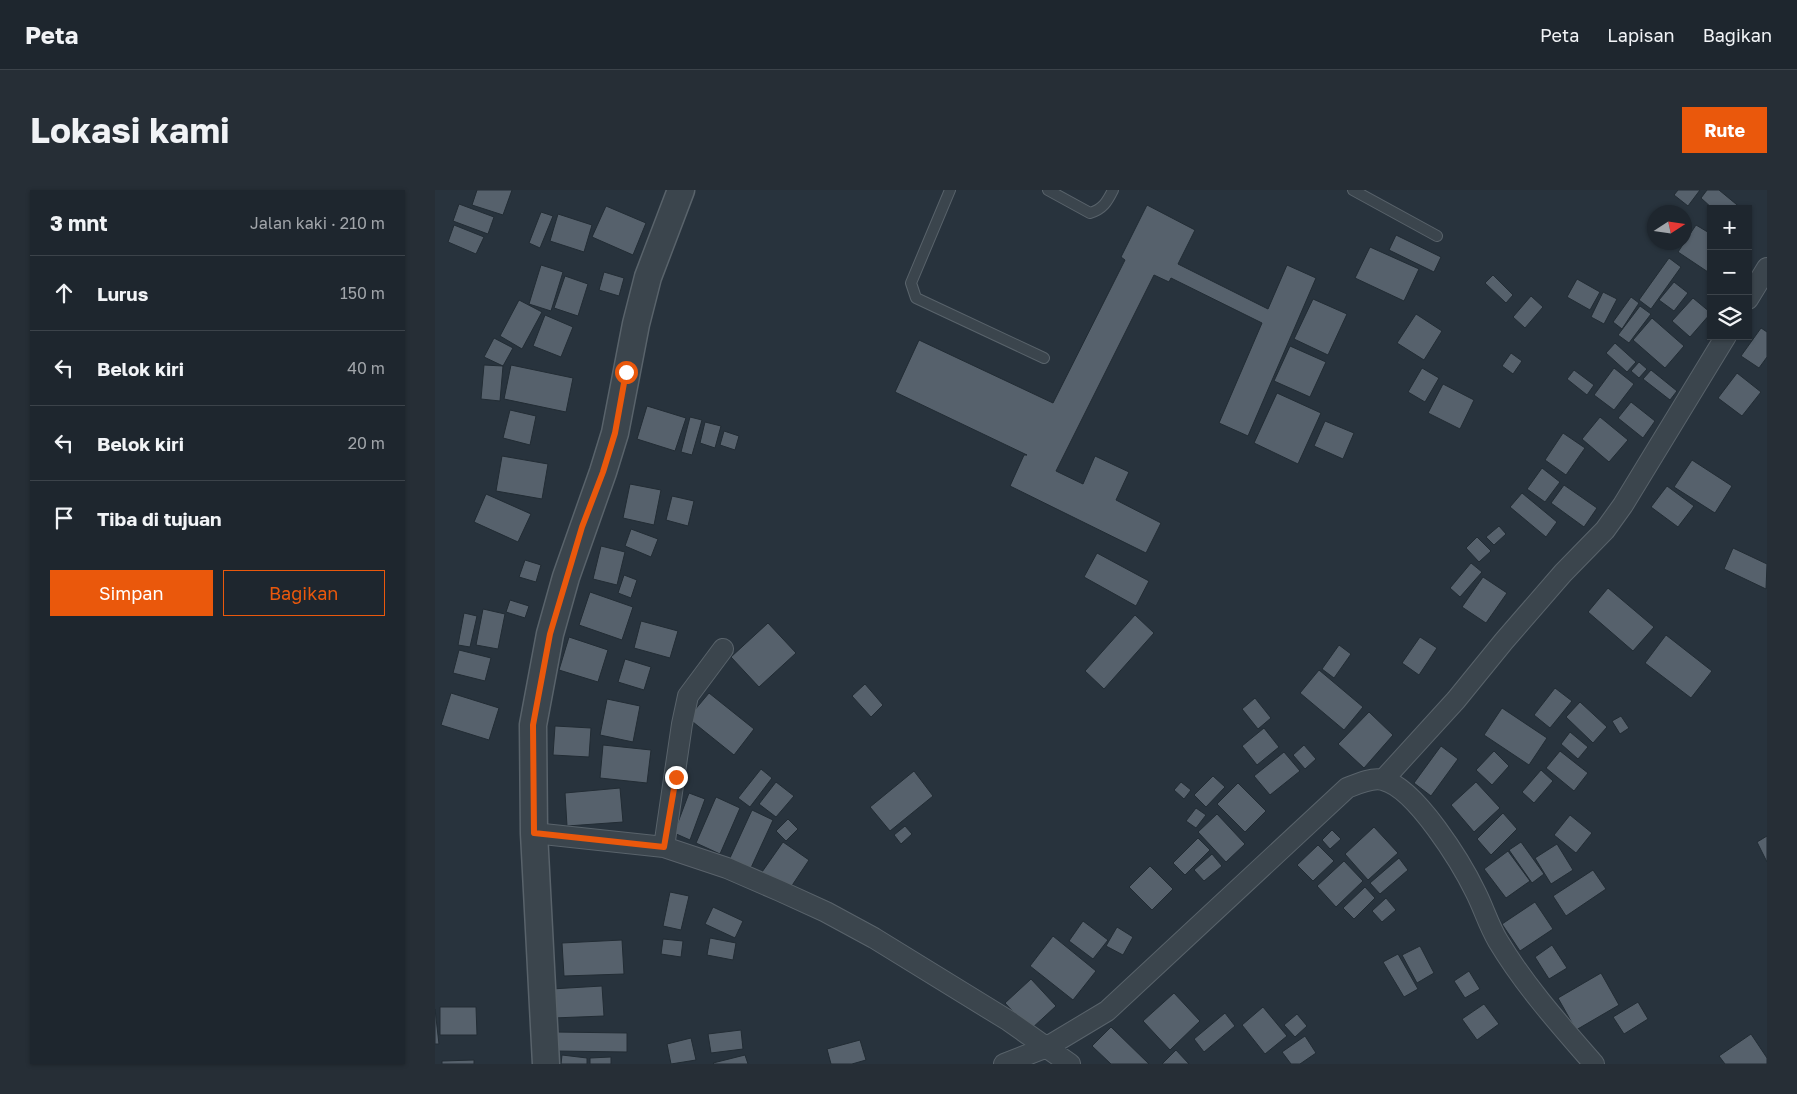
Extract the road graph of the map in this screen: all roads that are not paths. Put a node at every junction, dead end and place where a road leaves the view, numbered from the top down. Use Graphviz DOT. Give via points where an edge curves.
graph roads {
  1 [pos="681,190"];
  2 [pos="950,190"];
  3 [pos="1048,190"];
  4 [pos="1113,190"];
  5 [pos="1353,190"];
  6 [pos="1437,236"];
  7 [pos="1767,268"];
  8 [pos="1750,295"];
  9 [pos="1724,340"];
  10 [pos="1044,358"];
  11 [pos="723,649"];
  12 [pos="1383,780"];
  13 [pos="534,833"];
  14 [pos="664,847"];
  15 [pos="1047,1047"];
  16 [pos="546,1064"];
  17 [pos="1005,1064"];
  18 [pos="1070,1064"];
  19 [pos="1594,1064"];
  1 -- 13 [label="street" via="648,278 615,433 550,634 533,725"];
  2 -- 10 [label="lane" via="911,283 916,298"];
  3 -- 4 [label="lane" via="1090,213 1105,205"];
  5 -- 6 [label="lane"];
  7 -- 8 [label="street"];
  9 -- 12 [label="street" via="1623,506 1605,530 1563,573 1456,700"];
  11 -- 14 [label="street" via="689,696"];
  12 -- 15 [label="street" via="1347,788 1107,1010"];
  12 -- 19 [label="street" via="1421,808 1476,893 1498,941 1544,1006"];
  13 -- 14 [label="street"];
  13 -- 16 [label="street"];
  14 -- 15 [label="street" via="727,868 826,912 883,943"];
  15 -- 17 [label="street"];
  15 -- 18 [label="street"];
}
